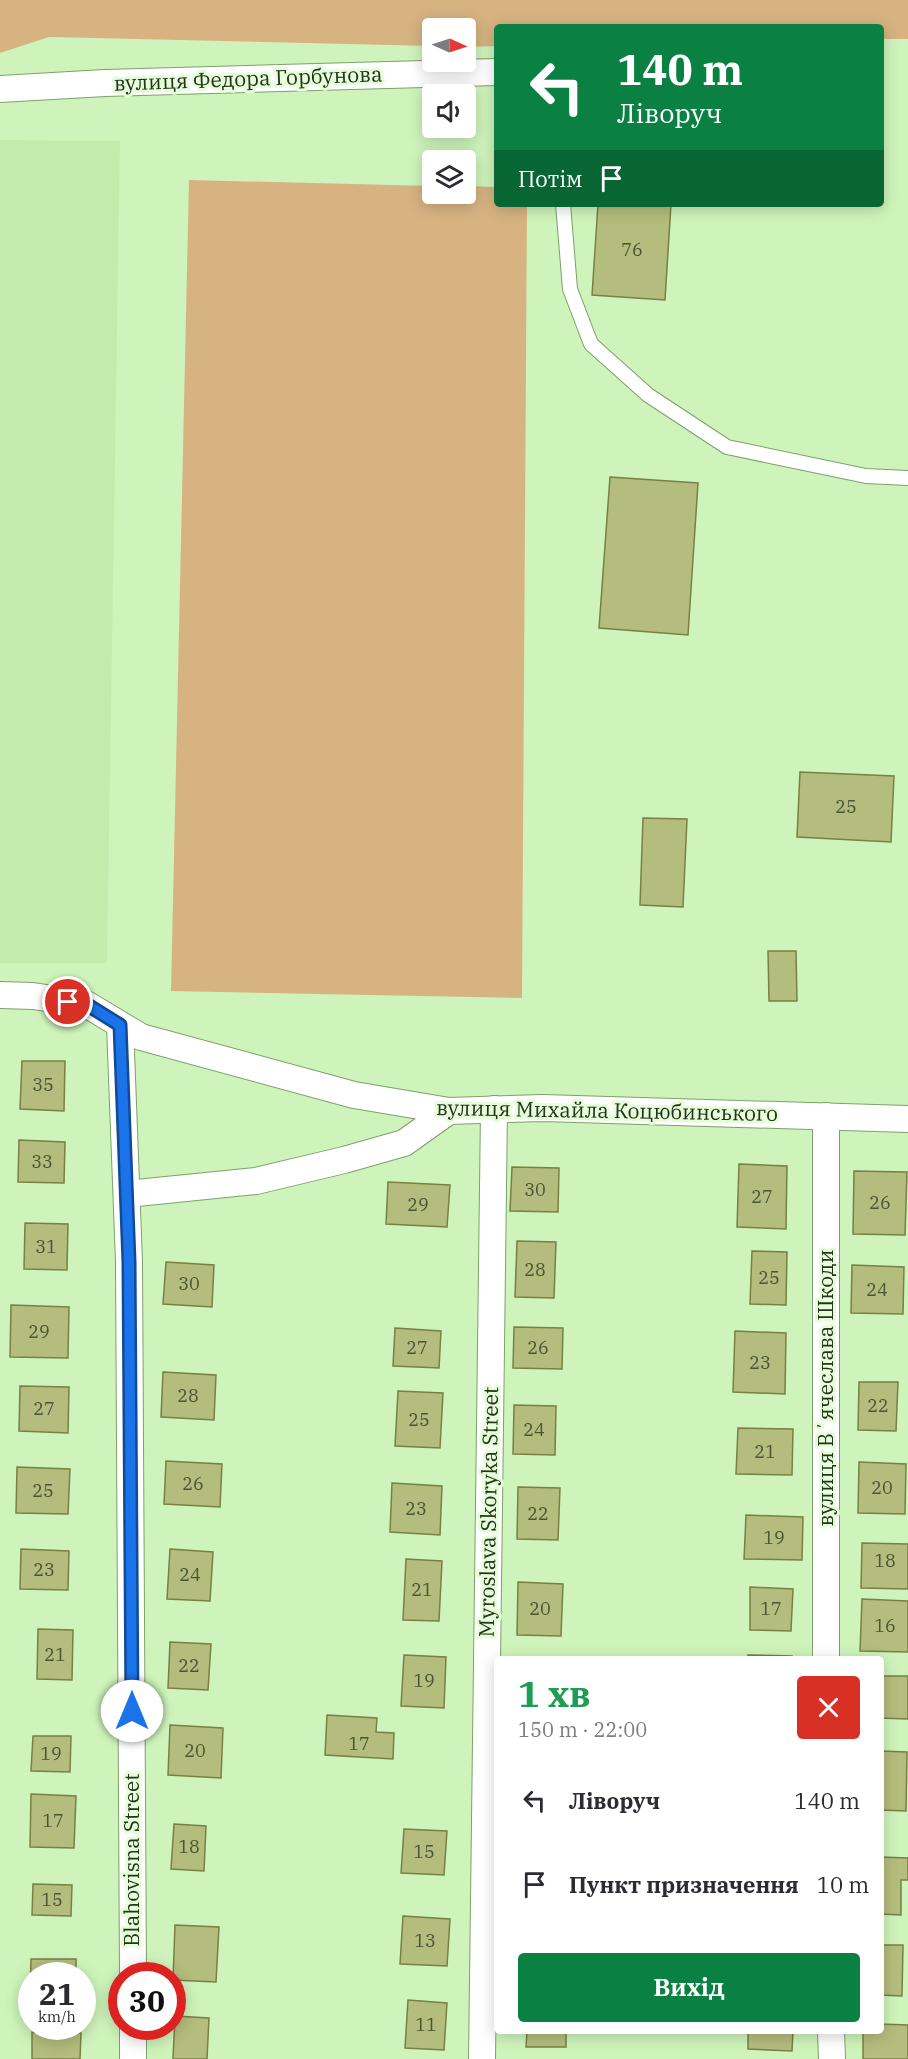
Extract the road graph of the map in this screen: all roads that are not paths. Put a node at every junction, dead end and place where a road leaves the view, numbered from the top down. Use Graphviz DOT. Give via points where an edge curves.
graph roads {
  1 [pos="494,72"];
  2 [pos="0,88"];
  3 [pos="563,207"];
  4 [pos="908,478"];
  5 [pos="0,995"];
  6 [pos="120,1025"];
  7 [pos="494,1109"];
  8 [pos="448,1111"];
  9 [pos="826,1116"];
  10 [pos="908,1119"];
  11 [pos="127,1194"];
  12 [pos="826,1656"];
  13 [pos="133,1962"];
  14 [pos="831,2034"];
  15 [pos="133,2040"];
  16 [pos="133,2059"];
  17 [pos="482,2059"];
  18 [pos="832,2059"];
  1 -- 2 [label="street, вулиця Федора Горбунова"];
  3 -- 4 [label="lane" via="570,289 591,344 648,395 727,447 866,476"];
  5 -- 6 [label="street, вулиця Михайла Коцюбинського" via="86,1004"];
  6 -- 8 [label="street, вулиця Михайла Коцюбинського" via="141,1037 354,1095"];
  6 -- 11 [label="street, Blahovisna Street"];
  7 -- 8 [label="street, вулиця Михайла Коцюбинського"];
  7 -- 9 [label="street, вулиця Михайла Коцюбинського" via="543,1107"];
  7 -- 17 [label="street, Myroslava Skoryka Street"];
  8 -- 11 [label="street" via="404,1143 344,1160 256,1181"];
  9 -- 10 [label="street, вулиця Михайла Коцюбинського"];
  9 -- 12 [label="street, вулиця Вʼячеслава Шкоди"];
  11 -- 13 [label="street, Blahovisna Street"];
  14 -- 18 [label="street"];
  15 -- 16 [label="street"];
}
